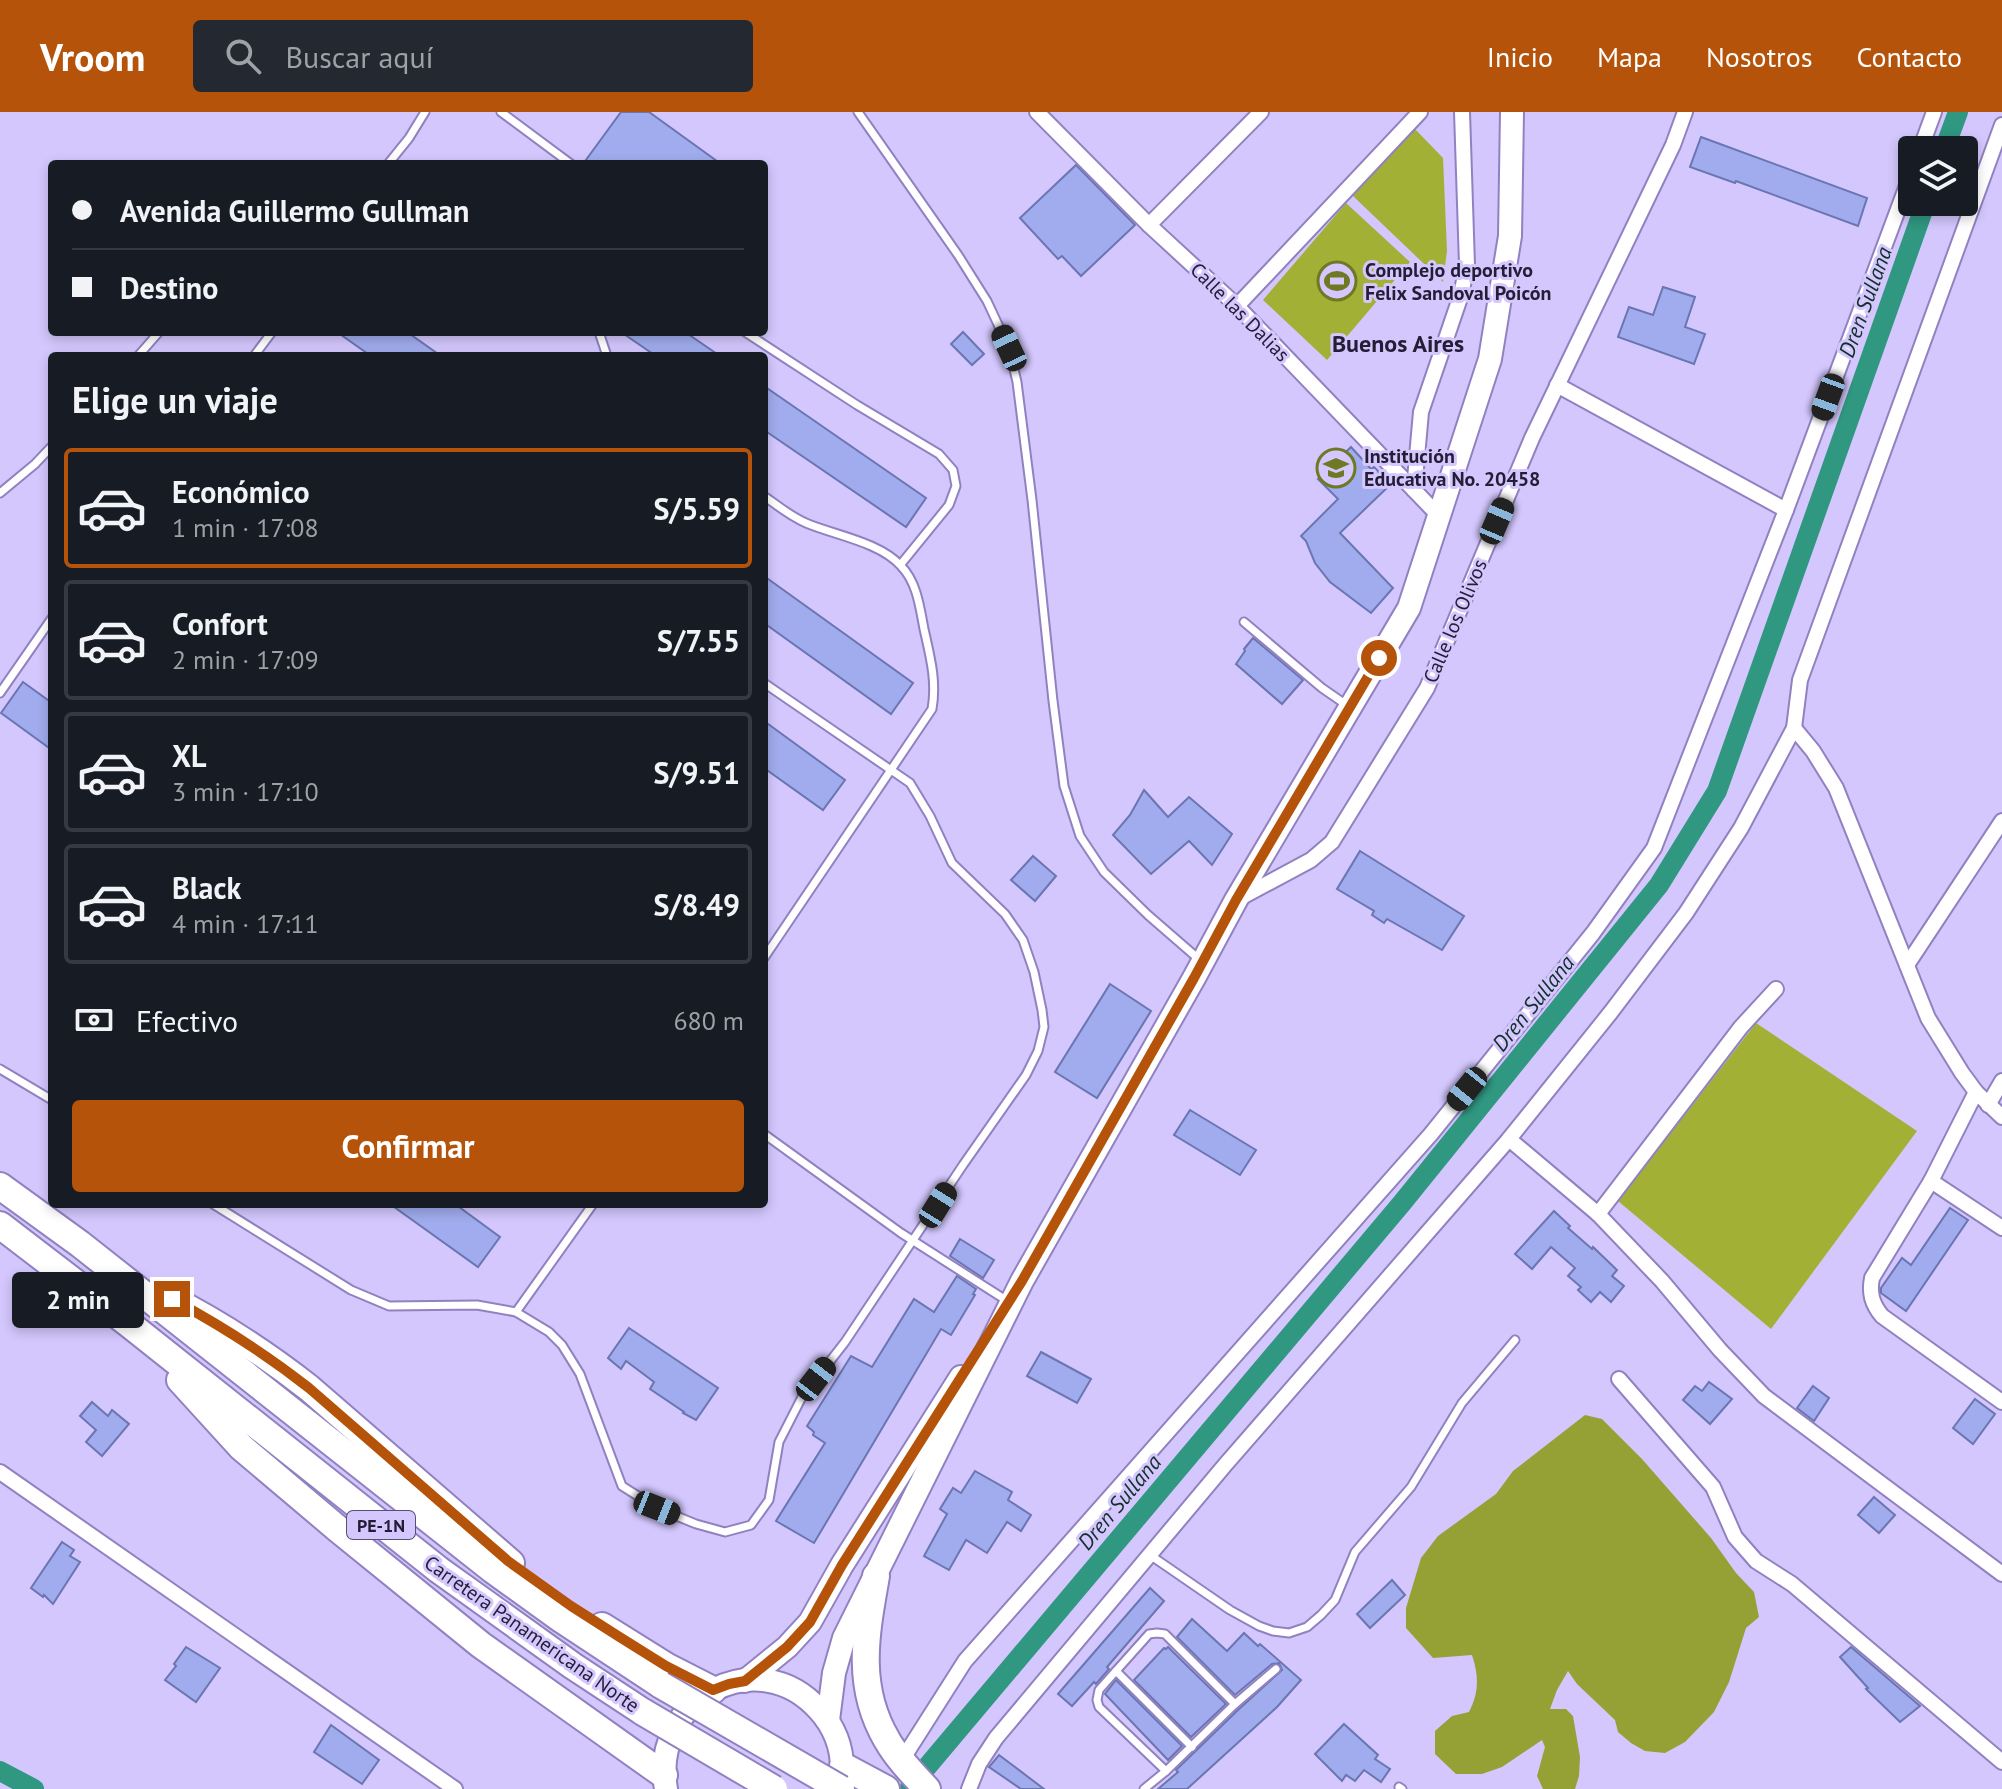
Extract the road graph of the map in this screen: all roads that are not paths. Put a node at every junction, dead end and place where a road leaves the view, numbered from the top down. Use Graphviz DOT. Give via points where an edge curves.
graph roads {
  1 [pos="425,112"];
  2 [pos="501,112"];
  3 [pos="858,112"];
  4 [pos="1037,112"];
  5 [pos="1261,112"];
  6 [pos="1420,112"];
  7 [pos="1462,112"];
  8 [pos="1512,112"];
  9 [pos="1685,112"];
  10 [pos="1934,112"];
  11 [pos="2002,125"];
  12 [pos="1925,136"];
  13 [pos="391,160"];
  14 [pos="566,160"];
  15 [pos="1898,210"];
  16 [pos="1149,225"];
  17 [pos="1237,306"];
  18 [pos="156,336"];
  19 [pos="751,336"];
  20 [pos="142,352"];
  21 [pos="1557,385"];
  22 [pos="48,450"];
  23 [pos="1414,490"];
  24 [pos="0,493"];
  25 [pos="768,499"];
  26 [pos="1786,510"];
  27 [pos="1439,516"];
  28 [pos="901,564"];
  29 [pos="1244,622"];
  30 [pos="48,624"];
  31 [pos="768,686"];
  32 [pos="0,693"];
  33 [pos="1350,707"];
  34 [pos="1794,728"];
  35 [pos="891,770"];
  36 [pos="2002,821"];
  37 [pos="1236,900"];
  38 [pos="768,952"];
  39 [pos="1202,961"];
  40 [pos="1907,965"];
  41 [pos="1776,989"];
  42 [pos="0,1069"];
  43 [pos="2002,1081"];
  44 [pos="1976,1092"];
  45 [pos="48,1098"];
  46 [pos="1988,1105"];
  47 [pos="2002,1117"];
  48 [pos="768,1137"];
  49 [pos="1509,1139"];
  50 [pos="1931,1181"];
  51 [pos="0,1186"];
  52 [pos="219,1208"];
  53 [pos="590,1208"];
  54 [pos="1598,1214"];
  55 [pos="0,1225"];
  56 [pos="2002,1228"];
  57 [pos="914,1242"];
  58 [pos="117,1273"];
  59 [pos="1022,1281"];
  60 [pos="1009,1302"];
  61 [pos="516,1312"];
  62 [pos="129,1324"];
  63 [pos="1515,1340"];
  64 [pos="1619,1379"];
  65 [pos="2002,1402"];
  66 [pos="0,1472"];
  67 [pos="1150,1555"];
  68 [pos="2001,1571"];
  69 [pos="876,1576"];
  70 [pos="1276,1669"];
  71 [pos="1116,1671"];
  72 [pos="745,1681"];
  73 [pos="713,1690"];
  74 [pos="1235,1704"];
  75 [pos="828,1720"];
  76 [pos="1192,1747"];
  77 [pos="2002,1762"];
  78 [pos="1166,1771"];
  79 [pos="916,1776"];
  80 [pos="841,1781"];
  81 [pos="665,1782"];
  82 [pos="885,1788"];
  83 [pos="455,1789"];
  84 [pos="774,1789"];
  85 [pos="969,1789"];
  86 [pos="1144,1789"];
  1 -- 13 [label="lane"];
  2 -- 14 [label="lane"];
  3 -- 39 [label="lane" via="958,255 1009,348 1064,786 1080,836 1104,872"];
  4 -- 16 [label="street, Calle las Dalias"];
  5 -- 16 [label="street"];
  6 -- 17 [label="street"];
  7 -- 23 [label="street" via="1467,265 1421,412"];
  8 -- 27 [label="main road" via="1510,236 1490,359"];
  9 -- 21 [label="street, Calle los Olivos"];
  10 -- 12 [label="street"];
  11 -- 34 [label="street" via="1800,680"];
  15 -- 26 [label="street"];
  16 -- 17 [label="street, Calle las Dalias"];
  17 -- 23 [label="street, Calle las Dalias"];
  18 -- 20 [label="lane"];
  19 -- 28 [label="lane" via="939,454 953,470 956,486 949,505"];
  21 -- 26 [label="street"];
  21 -- 37 [label="street, Calle los Olivos" via="1427,688 1332,842 1311,860"];
  22 -- 24 [label="lane"];
  23 -- 27 [label="street, Calle las Dalias"];
  25 -- 28 [label="lane" via="808,524 879,550"];
  26 -- 79 [label="street" via="1654,848 1593,933 1411,1158 965,1661"];
  27 -- 33 [label="main road" via="1409,608"];
  28 -- 35 [label="lane" via="921,613 934,697 932,709"];
  29 -- 33 [label="lane"];
  30 -- 32 [label="lane"];
  31 -- 35 [label="lane"];
  33 -- 37 [label="main road"];
  34 -- 40 [label="street" via="1836,788"];
  34 -- 49 [label="street" via="1741,828 1686,913"];
  35 -- 38 [label="lane"];
  35 -- 57 [label="lane" via="910,783 952,863 1005,914 1023,940 1044,1027 1026,1075"];
  36 -- 40 [label="street"];
  37 -- 39 [label="main road"];
  39 -- 59 [label="main road"];
  40 -- 44 [label="street" via="1933,1028"];
  41 -- 54 [label="street"];
  42 -- 45 [label="lane"];
  43 -- 46 [label="street"];
  44 -- 46 [label="street"];
  44 -- 50 [label="street"];
  46 -- 47 [label="street"];
  48 -- 57 [label="lane"];
  49 -- 54 [label="street"];
  49 -- 67 [label="street"];
  50 -- 56 [label="street"];
  50 -- 65 [label="street" via="1872,1278 1871,1298 1882,1316"];
  51 -- 58 [label="highway, Carretera Panamericana Norte / PE-1N"];
  52 -- 61 [label="lane" via="351,1290 389,1306 477,1305"];
  53 -- 61 [label="lane"];
  54 -- 68 [label="street" via="1764,1396"];
  55 -- 62 [label="highway, Carretera Panamericana Norte / PE-1N"];
  57 -- 60 [label="lane"];
  57 -- 61 [label="lane" via="802,1397 779,1442 769,1500 751,1525 725,1532 657,1508 622,1486 580,1374 549,1332"];
  58 -- 73 [label="highway" via="190,1309 278,1364 508,1561 618,1636"];
  58 -- 80 [label="highway, Carretera Panamericana Norte / PE-1N, bridge" via="561,1619 661,1685"];
  59 -- 60 [label="main road"];
  59 -- 69 [label="main road"];
  60 -- 72 [label="main road" via="810,1622"];
  62 -- 81 [label="highway" via="241,1447 481,1645"];
  62 -- 84 [label="highway, Carretera Panamericana Norte / PE-1N, bridge" via="439,1570 562,1659"];
  63 -- 67 [label="lane" via="1462,1403 1411,1487 1355,1552 1335,1600 1307,1627 1289,1633 1259,1626"];
  64 -- 77 [label="street" via="1713,1487 1735,1537 1756,1561 1792,1584"];
  66 -- 83 [label="street"];
  67 -- 85 [label="street" via="996,1738"];
  69 -- 75 [label="main road" via="844,1638"];
  69 -- 79 [label="highway" via="865,1635 866,1679 887,1741"];
  70 -- 74 [label="lane"];
  71 -- 74 [label="lane" via="1149,1634 1165,1634"];
  71 -- 76 [label="lane"];
  71 -- 78 [label="lane" via="1099,1690 1099,1707"];
  72 -- 73 [label="main road"];
  72 -- 75 [label="main road" via="769,1681 792,1689"];
  73 -- 81 [label="main road" via="681,1716 671,1734"];
  74 -- 76 [label="lane"];
  75 -- 80 [label="main road" via="841,1749"];
  76 -- 78 [label="lane"];
  78 -- 86 [label="lane"];
  80 -- 82 [label="highway, Carretera Panamericana Norte"];
}
